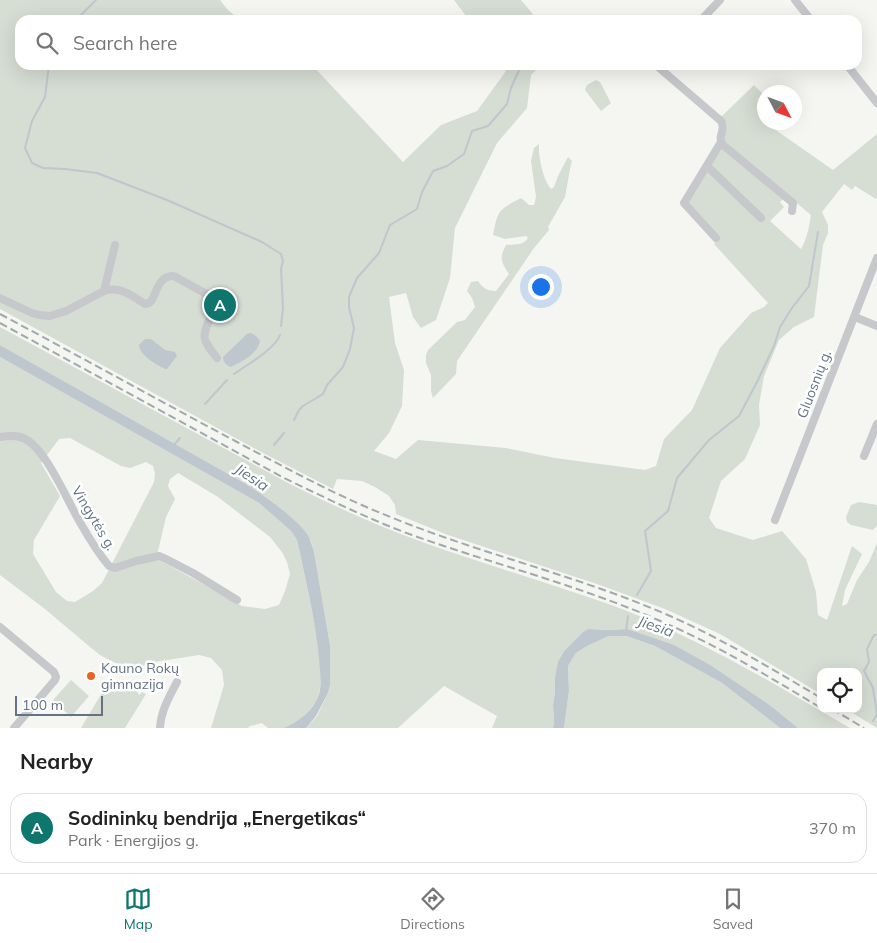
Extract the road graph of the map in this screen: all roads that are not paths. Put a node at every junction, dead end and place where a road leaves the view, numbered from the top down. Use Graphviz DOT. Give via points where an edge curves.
graph roads {
  1 [pos="720,0"];
  2 [pos="795,0"];
  3 [pos="706,15"];
  4 [pos="807,15"];
  5 [pos="663,70"];
  6 [pos="851,70"];
  7 [pos="877,103"];
  8 [pos="721,142"];
  9 [pos="707,166"];
  10 [pos="792,211"];
  11 [pos="761,218"];
  12 [pos="716,238"];
  13 [pos="115,245"];
  14 [pos="877,258"];
  15 [pos="104,291"];
  16 [pos="0,298"];
  17 [pos="855,317"];
  18 [pos="877,326"];
  19 [pos="216,358"];
  20 [pos="877,424"];
  21 [pos="0,437"];
  22 [pos="864,456"];
  23 [pos="775,520"];
  24 [pos="237,600"];
  25 [pos="0,627"];
  26 [pos="177,682"];
  27 [pos="14,728"];
  28 [pos="160,728"];
  1 -- 3 [label="street"];
  2 -- 4 [label="street"];
  5 -- 8 [label="street" via="721,121"];
  6 -- 7 [label="street"];
  8 -- 9 [label="street"];
  8 -- 10 [label="street" via="792,203"];
  9 -- 11 [label="street"];
  9 -- 12 [label="street" via="684,203"];
  13 -- 15 [label="street"];
  14 -- 17 [label="street, Gluosnių g."];
  15 -- 16 [label="street" via="50,316 32,313"];
  15 -- 19 [label="street" via="123,291 145,304 152,300 164,278 174,276 208,295 215,303 204,338"];
  17 -- 18 [label="street"];
  17 -- 23 [label="street, Gluosnių g."];
  20 -- 22 [label="street"];
  21 -- 24 [label="street, Vingytės g." via="24,438 41,454 81,525 109,566 115,568 159,556"];
  25 -- 27 [label="street" via="56,674 55,680"];
  26 -- 28 [label="street" via="165,705"];
}
